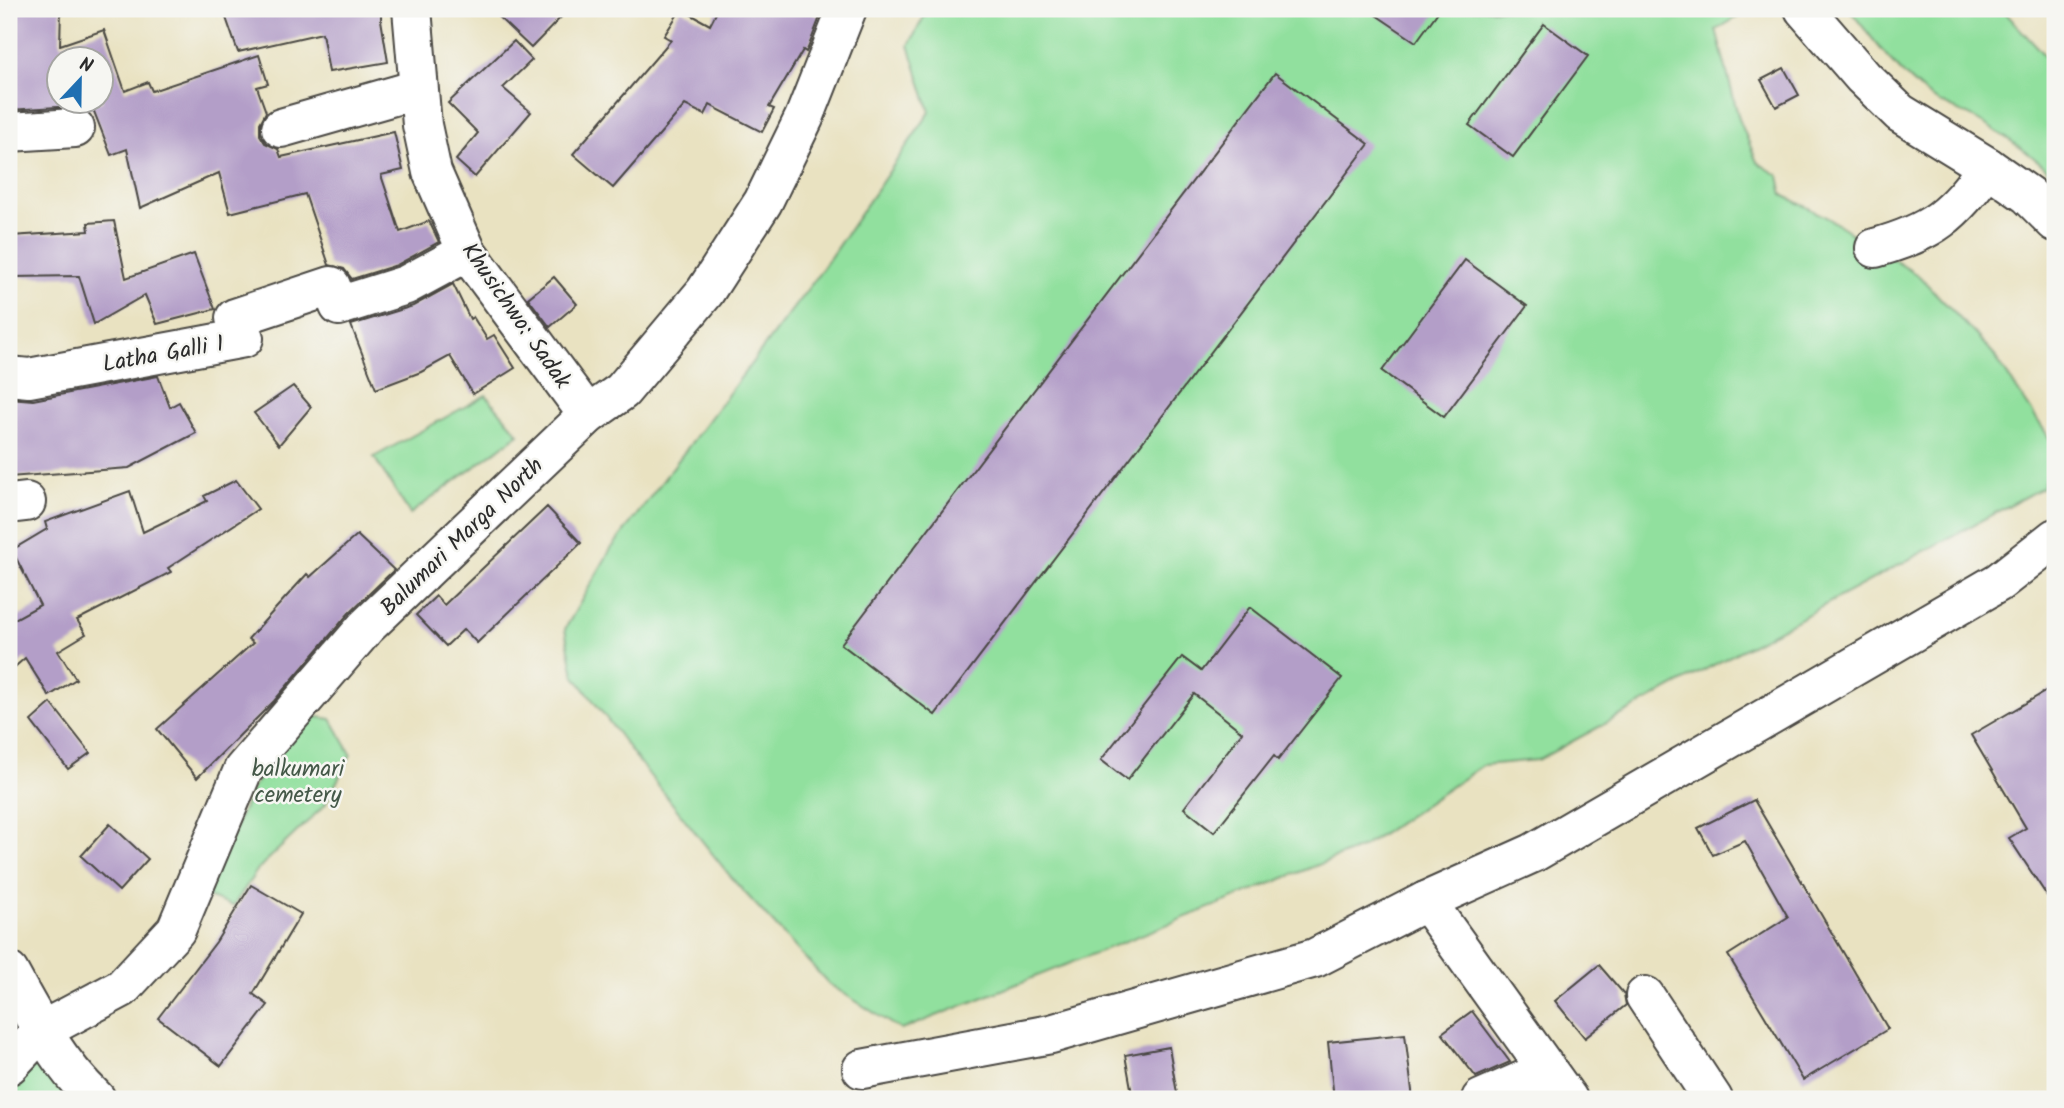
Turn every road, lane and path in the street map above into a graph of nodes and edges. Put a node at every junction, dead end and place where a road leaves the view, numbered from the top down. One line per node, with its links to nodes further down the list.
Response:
1 (412, 9): 4 (street, Khusichwo: Sadak)
2 (847, 9): 13 (street, Balumari Marga North)
3 (1804, 9): 8 (street)
4 (418, 89): 6 (street); 11 (street, Khusichwo: Sadak)
5 (75, 128): 7 (street)
6 (281, 128)
7 (9, 132)
8 (1988, 167): 9 (street); 10 (street)
9 (2055, 222)
10 (1875, 248)
11 (467, 252): 12 (street, Latha Galli 1); 13 (street, Khusichwo: Sadak)
12 (9, 376)
13 (588, 415): 18 (street, Balumari Marga North)
14 (2055, 538): 15 (street)
15 (1426, 901): 20 (street); 21 (street)
16 (9, 972): 18 (street)
17 (1645, 996): 24 (street)
18 (41, 1031): 19 (street, Balumari Marga North); 22 (street)
19 (9, 1065)
20 (862, 1069)
21 (1558, 1085): 23 (street)
22 (96, 1099)
23 (1481, 1099)
24 (1713, 1099)

